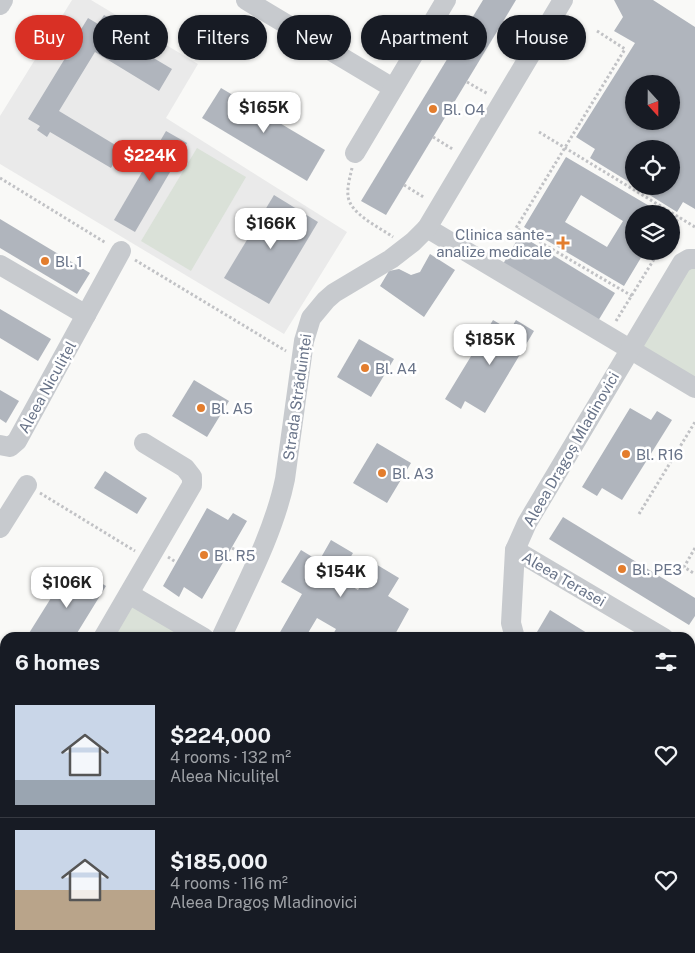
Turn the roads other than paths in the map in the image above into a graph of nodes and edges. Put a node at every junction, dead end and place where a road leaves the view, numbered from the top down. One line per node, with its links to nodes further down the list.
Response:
1 (3, 0): 5 (street)
2 (246, 0): 6 (street)
3 (446, 0): 6 (street)
4 (563, 0): 8 (street, Strada Străduinței)
5 (0, 5)
6 (393, 88): 7 (street)
7 (355, 153)
8 (427, 228): 13 (street); 23 (street, Strada Străduinței)
9 (121, 252): 12 (street, Aleea Niculițel)
10 (695, 259): 13 (street, Aleea Dragoș Mladinovici)
11 (0, 265): 12 (street)
12 (86, 316): 16 (street, Aleea Niculițel)
13 (630, 348): 14 (street); 19 (street, Aleea Dragoș Mladinovici)
14 (695, 388)
15 (144, 443): 20 (street)
16 (0, 445)
17 (27, 485): 18 (street)
18 (0, 528)
19 (515, 550): 24 (street, Aleea Terasei); 25 (street, Aleea Terasei)
20 (129, 594): 21 (street); 22 (street)
21 (107, 632)
22 (194, 632)
23 (224, 632)
24 (514, 632)
25 (654, 632)

